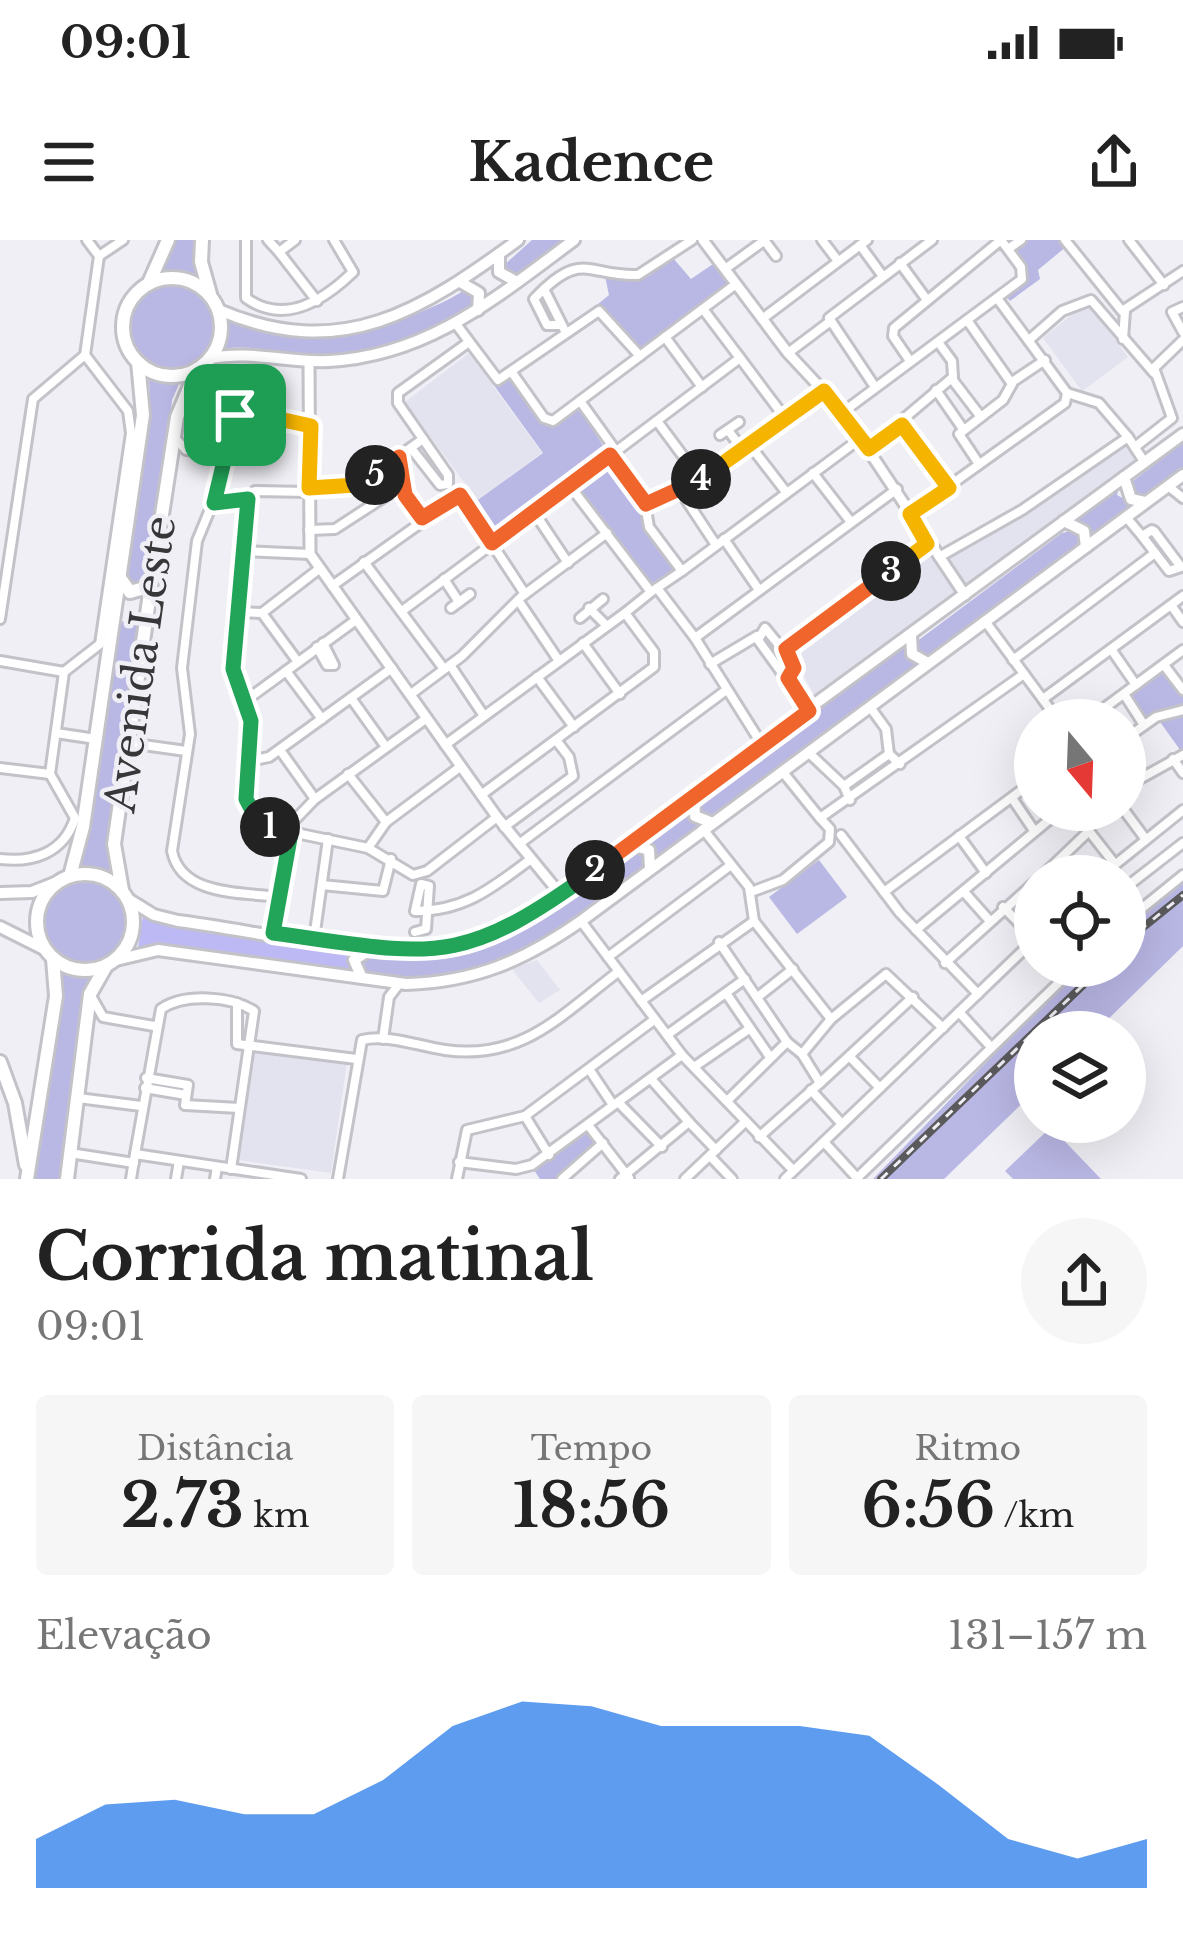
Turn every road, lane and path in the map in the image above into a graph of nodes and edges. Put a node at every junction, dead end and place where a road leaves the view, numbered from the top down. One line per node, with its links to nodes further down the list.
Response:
1 (87, 240): 23 (street)
2 (123, 240): 23 (street)
3 (168, 240): 31 (main road)
4 (202, 240): 36 (main road)
5 (245, 240): 39 (street)
6 (268, 240): 21 (street)
7 (296, 240): 21 (street)
8 (334, 240): 39 (street)
9 (518, 240): 22 (main road)
10 (574, 240): 30 (main road)
11 (692, 240): 35 (street)
12 (704, 240): 27 (street)
13 (765, 240): 24 (street); 27 (street)
14 (822, 240): 25 (street)
15 (932, 240): 26 (street)
16 (1021, 240): 20 (street)
17 (1065, 240): 44 (street)
18 (1129, 240): 34 (street)
19 (863, 243): 25 (street); 29 (street)
20 (1008, 249): 37 (street); 38 (street)
21 (279, 251): 39 (street)
22 (499, 254): 30 (main road); 32 (main road)
23 (99, 256): 57 (street)
24 (775, 257)
25 (838, 261): 45 (street)
26 (900, 263): 29 (street); 38 (street)
27 (725, 268): 33 (street)
28 (1183, 271): 34 (street)
29 (882, 275): 47 (street)
30 (517, 282): 43 (main road)
31 (149, 283): 36 (main road); 64 (main road)
32 (462, 283): 42 (main road); 43 (main road)
33 (736, 284): 41 (street); 45 (street)
34 (1164, 285): 44 (street)
35 (544, 289): 49 (street); 49 (street)
36 (210, 295): 42 (main road)
37 (998, 298): 46 (street); 53 (street)
38 (927, 300): 63 (street)
39 (317, 301)
40 (1183, 307): 50 (street)
41 (703, 308): 51 (street); 60 (street)
42 (219, 310): 59 (main road)
43 (478, 310): 48 (main road)
44 (1125, 311): 52 (street)
45 (762, 319): 56 (street)
46 (967, 320): 55 (street); 70 (street)
47 (828, 323): 56 (street); 72 (street)
48 (456, 324): 54 (street); 62 (main road)
49 (564, 329): 58 (street); 67 (street)
50 (1183, 336): 66 (street)
51 (665, 337): 58 (street); 71 (street)
52 (1124, 339): 53 (street); 66 (street)
53 (1030, 340): 61 (street)
54 (469, 342): 67 (street); 89 (street)
55 (938, 342): 63 (street); 68 (street)
56 (788, 353): 74 (street)
57 (85, 355): 156 (street); 180 (street)
58 (640, 356): 76 (street)
59 (210, 358): 62 (main road); 65 (main road)
60 (740, 358): 71 (street); 80 (street)
61 (1045, 360): 70 (street); 75 (street)
62 (315, 361): 84 (street)
63 (910, 361): 72 (street)
64 (138, 362): 65 (main road); 138 (main road, Avenida Leste)
65 (196, 369): 87 (main road, Avenida Leste)
66 (1154, 373): 90 (street)
67 (513, 374): 76 (street)
68 (952, 379): 73 (street); 79 (street)
69 (241, 380): 77 (street)
70 (1012, 382): 79 (street)
71 (702, 387): 81 (street)
72 (875, 387): 78 (street)
73 (936, 390): 83 (street); 85 (street)
74 (824, 391): 78 (street); 80 (street)
75 (1067, 393): 90 (street); 98 (street)
76 (580, 401): 94 (street)
77 (238, 410): 84 (street); 95 (street)
78 (843, 412): 88 (street)
79 (981, 417): 85 (street)
80 (785, 418): 91 (street)
81 (657, 421): 94 (street); 102 (street)
82 (739, 422): 91 (street)
83 (902, 425): 93 (street); 105 (street)
84 (311, 426): 108 (street)
85 (963, 429): 98 (street)
86 (1183, 434): 97 (main road)
87 (174, 437): 95 (street); 140 (main road, Avenida Leste)
88 (861, 438): 93 (street); 99 (street)
89 (423, 440): 92 (street); 92 (street)
90 (1131, 442): 97 (street); 132 (street)
91 (745, 446): 102 (street); 109 (street)
92 (411, 448): 96 (street)
93 (869, 449): 107 (street)
94 (613, 453): 103 (street); 115 (street)
95 (225, 454): 114 (street)
96 (399, 457): 108 (street); 110 (street)
97 (1145, 463): 101 (main road)
98 (980, 464): 105 (street)
99 (814, 472): 109 (street); 121 (street)
100 (1183, 476): 104 (main road)
101 (1124, 477): 113 (main road); 120 (main road)
102 (700, 479): 106 (street)
103 (570, 485): 116 (street); 123 (street)
104 (1168, 487): 111 (street); 113 (main road)
105 (949, 488): 117 (street)
106 (679, 489): 115 (street); 125 (street)
107 (897, 489): 117 (street); 121 (street)
108 (309, 490): 112 (street); 122 (street)
109 (785, 492): 125 (street)
110 (405, 495): 119 (street); 122 (street)
111 (1183, 498)
112 (248, 499): 114 (street); 129 (street)
113 (1145, 502): 118 (main road)
114 (214, 503): 211 (street)
115 (646, 504): 137 (street)
116 (534, 512): 126 (street); 134 (street)
117 (910, 514): 127 (street)
118 (1126, 517): 124 (street); 128 (main road)
119 (422, 518): 126 (street); 133 (street)
120 (1064, 521): 128 (main road); 145 (main road)
121 (850, 522): 143 (street)
122 (307, 530): 131 (street)
123 (607, 533): 134 (street); 142 (street)
124 (1142, 536): 130 (street); 135 (street)
125 (720, 542): 137 (street); 143 (street)
126 (492, 543): 139 (street); 147 (street)
127 (927, 544): 132 (street); 167 (street)
128 (1086, 547): 158 (main road)
129 (242, 551): 131 (street); 152 (street)
130 (1154, 553): 135 (street); 170 (street)
131 (310, 554): 136 (street)
132 (938, 558): 145 (street)
133 (364, 562): 141 (street); 151 (street)
134 (568, 563): 147 (street)
135 (1182, 568)
136 (319, 569): 141 (street); 153 (street)
137 (682, 571): 142 (street)
138 (119, 577): 140 (main road); 160 (main road, Avenida Leste)
139 (444, 579): 144 (street); 151 (street)
140 (151, 586): 162 (main road, Avenida Leste)
141 (332, 586): 157 (street)
142 (654, 590): 154 (street); 165 (street)
143 (759, 590): 165 (street)
144 (470, 594)
145 (965, 595): 163 (main road)
146 (1183, 596): 149 (street)
147 (522, 597): 172 (street); 177 (street)
148 (603, 599): 150 (street)
149 (1171, 604): 159 (street); 168 (street)
150 (590, 608): 155 (street); 161 (street)
151 (402, 611): 177 (street)
152 (240, 612): 153 (street); 194 (street)
153 (262, 613): 173 (street)
154 (625, 613): 161 (street); 188 (street)
155 (580, 618)
156 (0, 620)
157 (356, 620): 173 (street); 178 (street)
158 (985, 621): 170 (street); 174 (main road)
159 (1183, 622)
160 (114, 623): 162 (main road); 204 (main road, Avenida Leste)
161 (607, 626): 166 (street)
162 (146, 630): 206 (main road, Avenida Leste)
163 (911, 635): 174 (main road); 197 (main road)
164 (757, 636): 167 (street); 175 (street); 183 (street)
165 (695, 638): 175 (street)
166 (583, 643): 172 (street); 188 (street)
167 (786, 649): 183 (street)
168 (1111, 649): 184 (street); 191 (street)
169 (1183, 650): 176 (street)
170 (1013, 660): 181 (street)
171 (0, 661): 180 (street)
172 (559, 661): 182 (street)
173 (298, 662): 179 (street)
174 (928, 663): 195 (main road)
175 (710, 664): 186 (street)
176 (1164, 665): 184 (street); 185 (street)
177 (447, 667): 187 (street); 198 (street)
178 (392, 668): 187 (street); 190 (street)
179 (286, 671): 194 (street); 200 (street)
180 (64, 672): 203 (street)
181 (1024, 674): 191 (street); 216 (street)
182 (537, 677): 198 (street); 202 (street)
183 (788, 678): 197 (street)
184 (1136, 685): 189 (street)
185 (1183, 690)
186 (725, 691): 209 (street); 245 (street)
187 (411, 694): 199 (street)
188 (620, 694): 202 (street)
189 (1124, 694): 192 (street); 193 (street)
190 (350, 698): 200 (street); 208 (street)
191 (1043, 699)
192 (1117, 699)
193 (1127, 699)
194 (244, 701): 215 (street)
195 (869, 707): 212 (main road); 213 (street)
196 (1183, 710): 201 (street)
197 (809, 711): 209 (main road)
198 (484, 716): 207 (street)
199 (427, 718): 207 (street); 208 (street)
200 (322, 719): 210 (street)
201 (1146, 724)
202 (574, 727): 205 (street)
203 (56, 733): 204 (street); 221 (street)
204 (96, 739): 259 (main road, Avenida Leste)
205 (556, 740): 225 (street); 234 (street)
206 (129, 743): 211 (street); 265 (main road, Avenida Leste)
207 (445, 745): 217 (street)
208 (386, 746): 222 (street)
209 (762, 746): 226 (main road)
210 (280, 749): 215 (street); 228 (street)
211 (186, 751): 267 (street)
212 (808, 752): 219 (main road); 224 (street)
213 (889, 754): 216 (street); 224 (street)
214 (1178, 757): 220 (street); 223 (street)
215 (249, 761): 236 (street)
216 (900, 764): 229 (street)
217 (460, 767): 225 (street); 233 (street)
218 (0, 768): 221 (street)
219 (782, 771): 232 (street); 235 (main road)
220 (1183, 773)
221 (50, 774): 252 (street)
222 (348, 774): 228 (street); 233 (street)
223 (1146, 775)
224 (844, 786): 229 (street)
225 (481, 795): 234 (street)
226 (694, 796): 235 (main road); 246 (main road)
227 (1012, 798): 230 (street); 241 (street)
228 (315, 799): 236 (street)
229 (850, 800): 232 (street)
230 (1014, 801)
231 (1183, 810): 242 (street)
232 (820, 818): 262 (street)
233 (386, 822): 247 (street)
234 (501, 822): 245 (street); 251 (street)
235 (708, 825): 254 (street); 255 (main road)
236 (288, 831): 243 (street); 267 (street)
237 (1031, 831): 257 (street)
238 (1089, 831): 248 (street); 249 (street)
239 (1140, 831): 242 (street)
240 (841, 835): 263 (street)
241 (959, 836): 257 (street); 263 (street)
242 (1144, 837): 250 (street)
243 (328, 839): 247 (street); 260 (street)
244 (1183, 843): 256 (street)
245 (519, 844): 253 (street)
246 (629, 844): 255 (main road); 266 (main road)
247 (368, 848): 251 (street)
248 (1064, 855)
249 (1107, 855)
250 (1124, 855)
251 (391, 858): 260 (street)
252 (0, 859)
253 (531, 860): 266 (street); 272 (street)
254 (731, 866): 262 (street); 283 (street)
255 (650, 868): 274 (main road)
256 (1146, 872)
257 (986, 873): 264 (street)
258 (1183, 875): 269 (street)
259 (65, 879): 261 (main road); 265 (main road); 282 (main road)
260 (322, 885): 279 (street)
261 (0, 892)
262 (751, 892): 275 (street)
263 (884, 892): 277 (street)
264 (965, 893): 273 (street); 277 (street)
265 (125, 895): 278 (main road); 285 (main road)
266 (561, 895): 281 (main road)
267 (278, 897): 278 (street)
268 (1014, 900): 270 (street)
269 (1146, 905)
270 (1004, 908): 273 (street); 295 (street)
271 (415, 911): 272 (street); 272 (street); 272 (street)
272 (429, 911)
273 (989, 920): 284 (street)
274 (581, 921): 283 (street); 291 (main road)
275 (754, 921): 280 (street); 286 (street)
276 (0, 928): 282 (main road)
277 (916, 929): 284 (street)
278 (273, 933): 279 (main road)
279 (314, 939): 281 (main road)
280 (718, 942): 288 (street); 299 (street)
281 (374, 948): 289 (main road)
282 (49, 954): 285 (main road); 349 (main road)
283 (608, 957): 287 (street)
284 (945, 962): 295 (street)
285 (111, 963): 289 (main road); 294 (main road)
286 (793, 970): 296 (street); 302 (street)
287 (618, 972): 299 (street); 308 (street)
288 (745, 979): 293 (street); 296 (street)
289 (363, 980): 290 (main road)
290 (381, 981): 291 (main road); 297 (street)
291 (400, 983): 297 (street)
292 (1054, 987): 311 (street)
293 (726, 993): 305 (street); 307 (street)
294 (90, 994): 304 (street); 325 (main road)
295 (978, 994): 301 (street)
296 (759, 996): 309 (street)
297 (389, 997): 308 (street)
298 (913, 997): 302 (street); 306 (street); 315 (street)
299 (640, 1001): 303 (street)
300 (237, 1003): 304 (street); 310 (street); 310 (street)
301 (959, 1012): 306 (street); 311 (street)
302 (831, 1019): 312 (street)
303 (654, 1020): 307 (street); 319 (street)
304 (154, 1026): 321 (street)
305 (748, 1028): 314 (street); 318 (street)
306 (943, 1028): 323 (street)
307 (667, 1035): 313 (street)
308 (383, 1039): 316 (street)
309 (787, 1042): 312 (street); 314 (street)
310 (248, 1046): 316 (street); 329 (street)
311 (991, 1047): 352 (street)
312 (802, 1054): 322 (street)
313 (682, 1055): 318 (street); 320 (street)
314 (770, 1057): 326 (street)
315 (850, 1057): 322 (street); 323 (street)
316 (356, 1059): 357 (street)
317 (0, 1062): 349 (main road)
318 (694, 1067): 326 (street)
319 (589, 1069): 327 (street); 330 (street)
320 (651, 1078): 327 (street); 331 (street)
321 (145, 1083): 328 (street); 329 (street)
322 (820, 1083): 324 (street)
323 (880, 1088): 333 (street)
324 (811, 1090): 333 (street); 335 (street)
325 (78, 1098): 328 (street); 339 (main road)
326 (727, 1101): 332 (street)
327 (615, 1103): 334 (street); 338 (street)
328 (141, 1106): 342 (street)
329 (239, 1108): 346 (street)
330 (525, 1116): 341 (street); 344 (street)
331 (689, 1122): 338 (street); 340 (street)
332 (745, 1122): 335 (street); 340 (street)
333 (842, 1124): 336 (street)
334 (588, 1125): 337 (street); 341 (street)
335 (759, 1136): 347 (street)
336 (824, 1142): 347 (street); 352 (street)
337 (603, 1143): 351 (street); 359 (street)
338 (662, 1147): 351 (street)
339 (70, 1153): 342 (street); 353 (main road)
340 (713, 1153): 360 (street); 361 (street)
341 (549, 1155): 344 (street)
342 (135, 1158): 343 (street); 354 (street)
343 (179, 1161): 345 (street); 355 (street)
344 (459, 1162): 358 (street)
345 (217, 1166): 346 (street); 356 (street)
346 (230, 1168): 348 (street)
347 (794, 1170): 362 (street)
348 (255, 1175): 350 (street)
349 (28, 1177)
350 (295, 1178)
351 (626, 1178)
352 (856, 1178)
353 (67, 1179)
354 (131, 1179)
355 (176, 1179)
356 (215, 1179)
357 (338, 1179)
358 (457, 1179)
359 (562, 1179)
360 (685, 1179)
361 (732, 1179)
362 (785, 1179)

